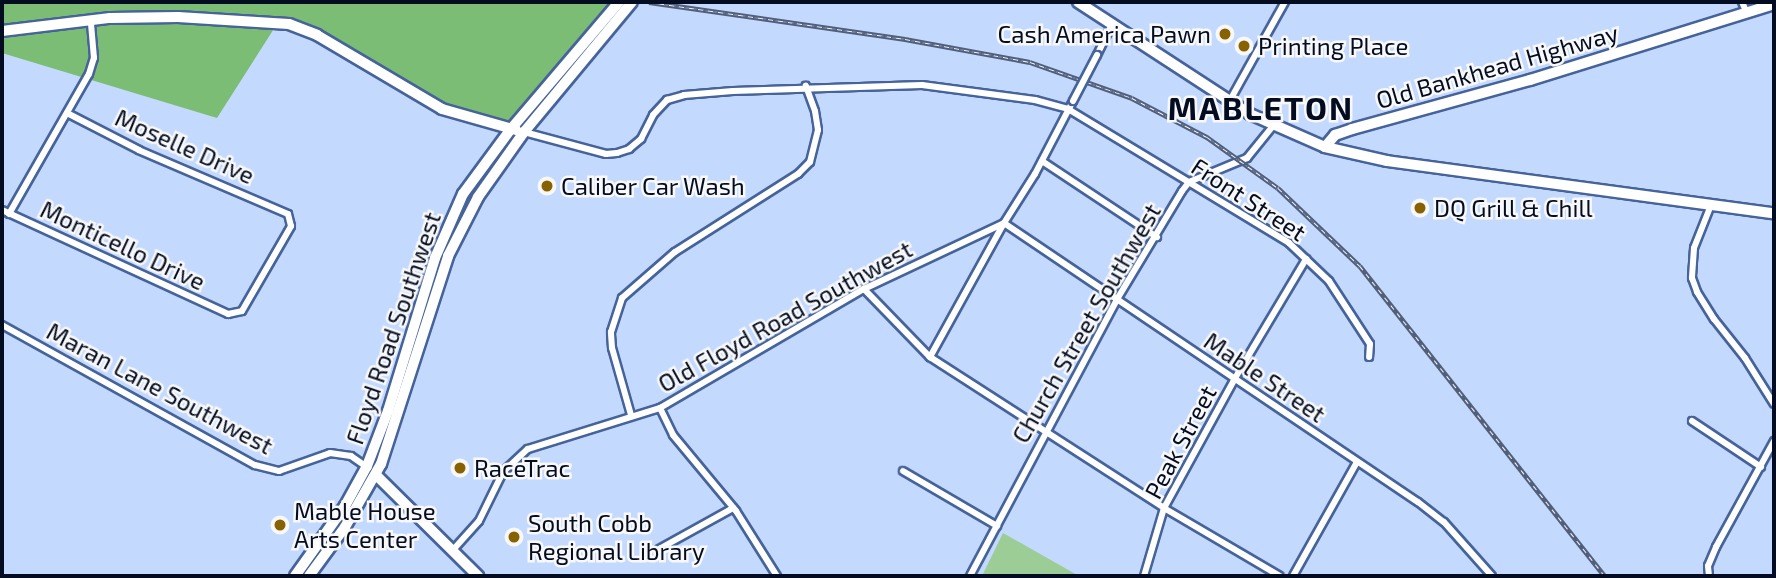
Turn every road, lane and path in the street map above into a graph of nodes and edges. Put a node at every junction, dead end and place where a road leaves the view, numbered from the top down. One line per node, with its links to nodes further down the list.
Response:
1 (619, 2): 7 (main road, Floyd Road Southwest)
2 (632, 2): 7 (main road, Floyd Road Southwest)
3 (1078, 2): 9 (main road)
4 (1285, 2): 12 (street)
5 (1774, 4): 6 (main road, Old Bankhead Highway)
6 (1744, 6): 18 (main road, Old Bankhead Highway)
7 (611, 19): 16 (main road, Floyd Road Southwest); 17 (main road, Floyd Road Southwest)
8 (92, 21): 10 (main road); 14 (street); 16 (main road)
9 (1112, 24): 12 (main road); 13 (street, bridge)
10 (2, 31)
11 (806, 86): 13 (street, Front Street); 17 (street, Front Street); 37 (street)
12 (1229, 102): 15 (main road)
13 (1068, 110): 19 (street); 20 (street, Front Street)
14 (67, 113): 24 (street); 30 (street, Moselle Drive)
15 (1273, 126): 18 (main road); 20 (street)
16 (511, 129): 17 (main road); 42 (main road, Floyd Road Southwest)
17 (524, 132): 45 (main road, Floyd Road Southwest)
18 (1325, 147): 21 (main road)
19 (1042, 161): 25 (street); 26 (street)
20 (1189, 182): 26 (street, Church Street Southwest); 27 (street, Front Street)
21 (1711, 205): 23 (main road); 35 (street)
22 (2, 210): 24 (street, Monticello Drive)
23 (1774, 213)
24 (9, 214): 30 (street, Monticello Drive)
25 (1004, 223): 28 (street, Old Floyd Road Southwest); 29 (street, Mable Street); 32 (street)
26 (1157, 237): 29 (street, Church Street Southwest)
27 (1306, 260): 33 (street, Front Street); 34 (street, Peak Street)
28 (864, 289): 32 (street); 36 (street, Old Floyd Road Southwest)
29 (1116, 301): 34 (street, Mable Street); 39 (street, Church Street Southwest)
30 (228, 314)
31 (2, 325): 42 (street, Maran Lane Southwest)
32 (930, 357): 39 (street)
33 (1369, 357)
34 (1234, 380): 41 (street, Mable Street); 47 (street, Peak Street)
35 (1774, 404)
36 (660, 408): 37 (street, Old Floyd Road Southwest); 46 (street)
37 (632, 415): 50 (street, Old Floyd Road Southwest)
38 (1692, 421): 43 (street)
39 (1046, 432): 47 (street); 48 (street, Church Street Southwest)
40 (1774, 440): 43 (street)
41 (1357, 462): 58 (street); 59 (street, Mable Street)
42 (367, 467): 45 (street, Maran Lane Southwest); 51 (main road, Floyd Road Southwest)
43 (1761, 467): 60 (street)
44 (903, 471): 48 (street)
45 (376, 475): 50 (main road); 52 (main road, Floyd Road Southwest)
46 (733, 508): 49 (street); 54 (street)
47 (1164, 508): 56 (street, Peak Street); 57 (street)
48 (997, 526): 55 (street, Church Street Southwest)
49 (659, 549)
50 (452, 551): 53 (main road)
51 (295, 576)
52 (309, 576)
53 (478, 576)
54 (777, 576)
55 (970, 576)
56 (1144, 576)
57 (1280, 576)
58 (1293, 576)
59 (1492, 576)
60 (1709, 576)

